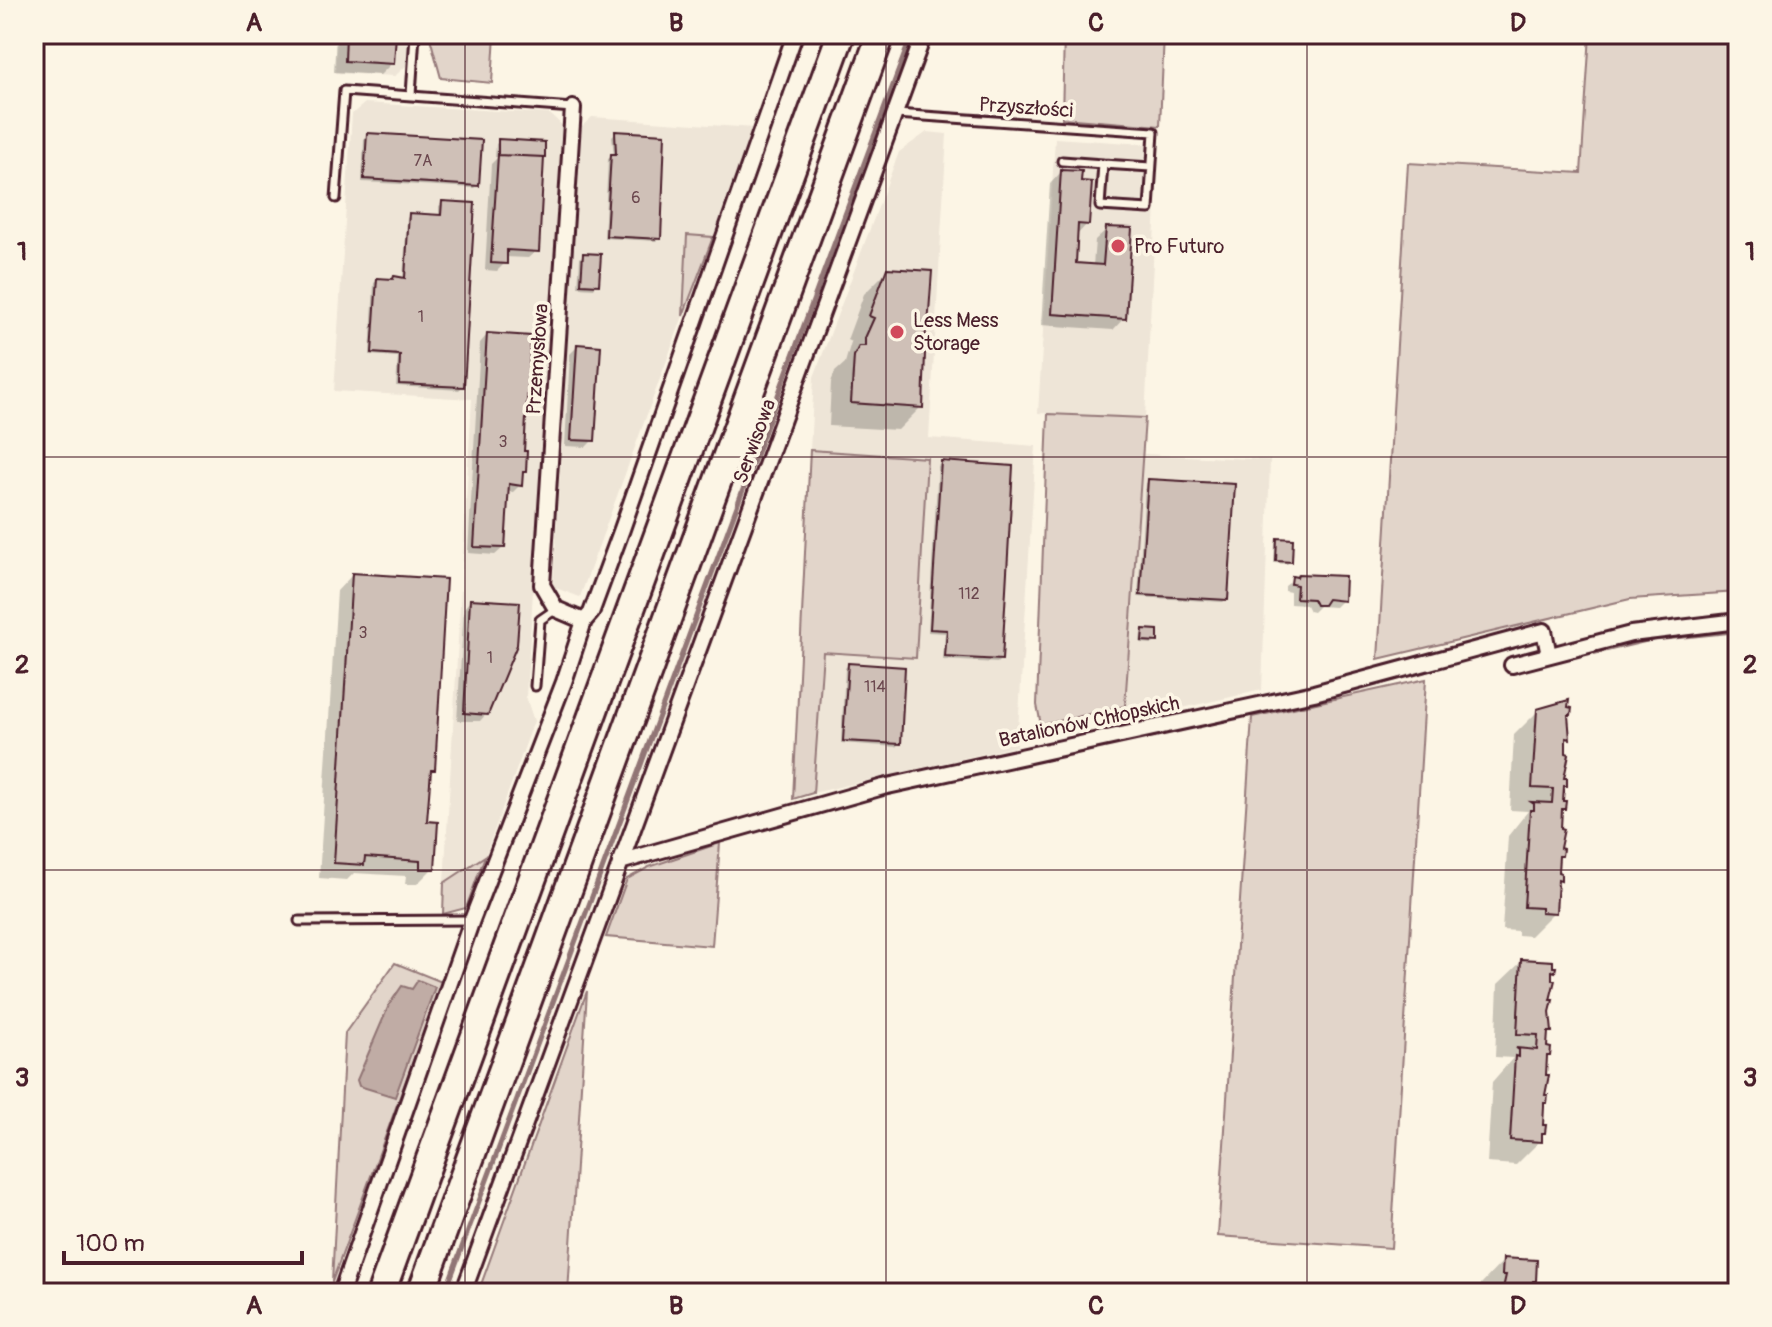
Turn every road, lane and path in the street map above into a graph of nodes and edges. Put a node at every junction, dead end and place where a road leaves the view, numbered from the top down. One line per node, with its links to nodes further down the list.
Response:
1 (415, 34): 6 (lane)
2 (795, 34): 14 (street)
3 (841, 34): 23 (highway)
4 (881, 34): 24 (highway)
5 (924, 34): 8 (street, Serwisowa)
6 (411, 95): 7 (lane); 12 (lane)
7 (573, 108): 13 (street, Przemysłowa)
8 (896, 114): 11 (lane, Przyszłości); 19 (street, Serwisowa)
9 (1062, 161): 10 (lane)
10 (1103, 164): 11 (lane); 11 (lane)
11 (1151, 167)
12 (336, 198)
13 (556, 609): 14 (street); 18 (lane)
14 (584, 621): 20 (street)
15 (1738, 621): 16 (street)
16 (1549, 655): 17 (street); 19 (street, Batalionów Chłopskich)
17 (1512, 665)
18 (535, 686)
19 (620, 862): 25 (street, Serwisowa)
20 (472, 920): 21 (lane); 22 (street)
21 (299, 921)
22 (341, 1293)
23 (381, 1293)
24 (421, 1293)
25 (463, 1293)

